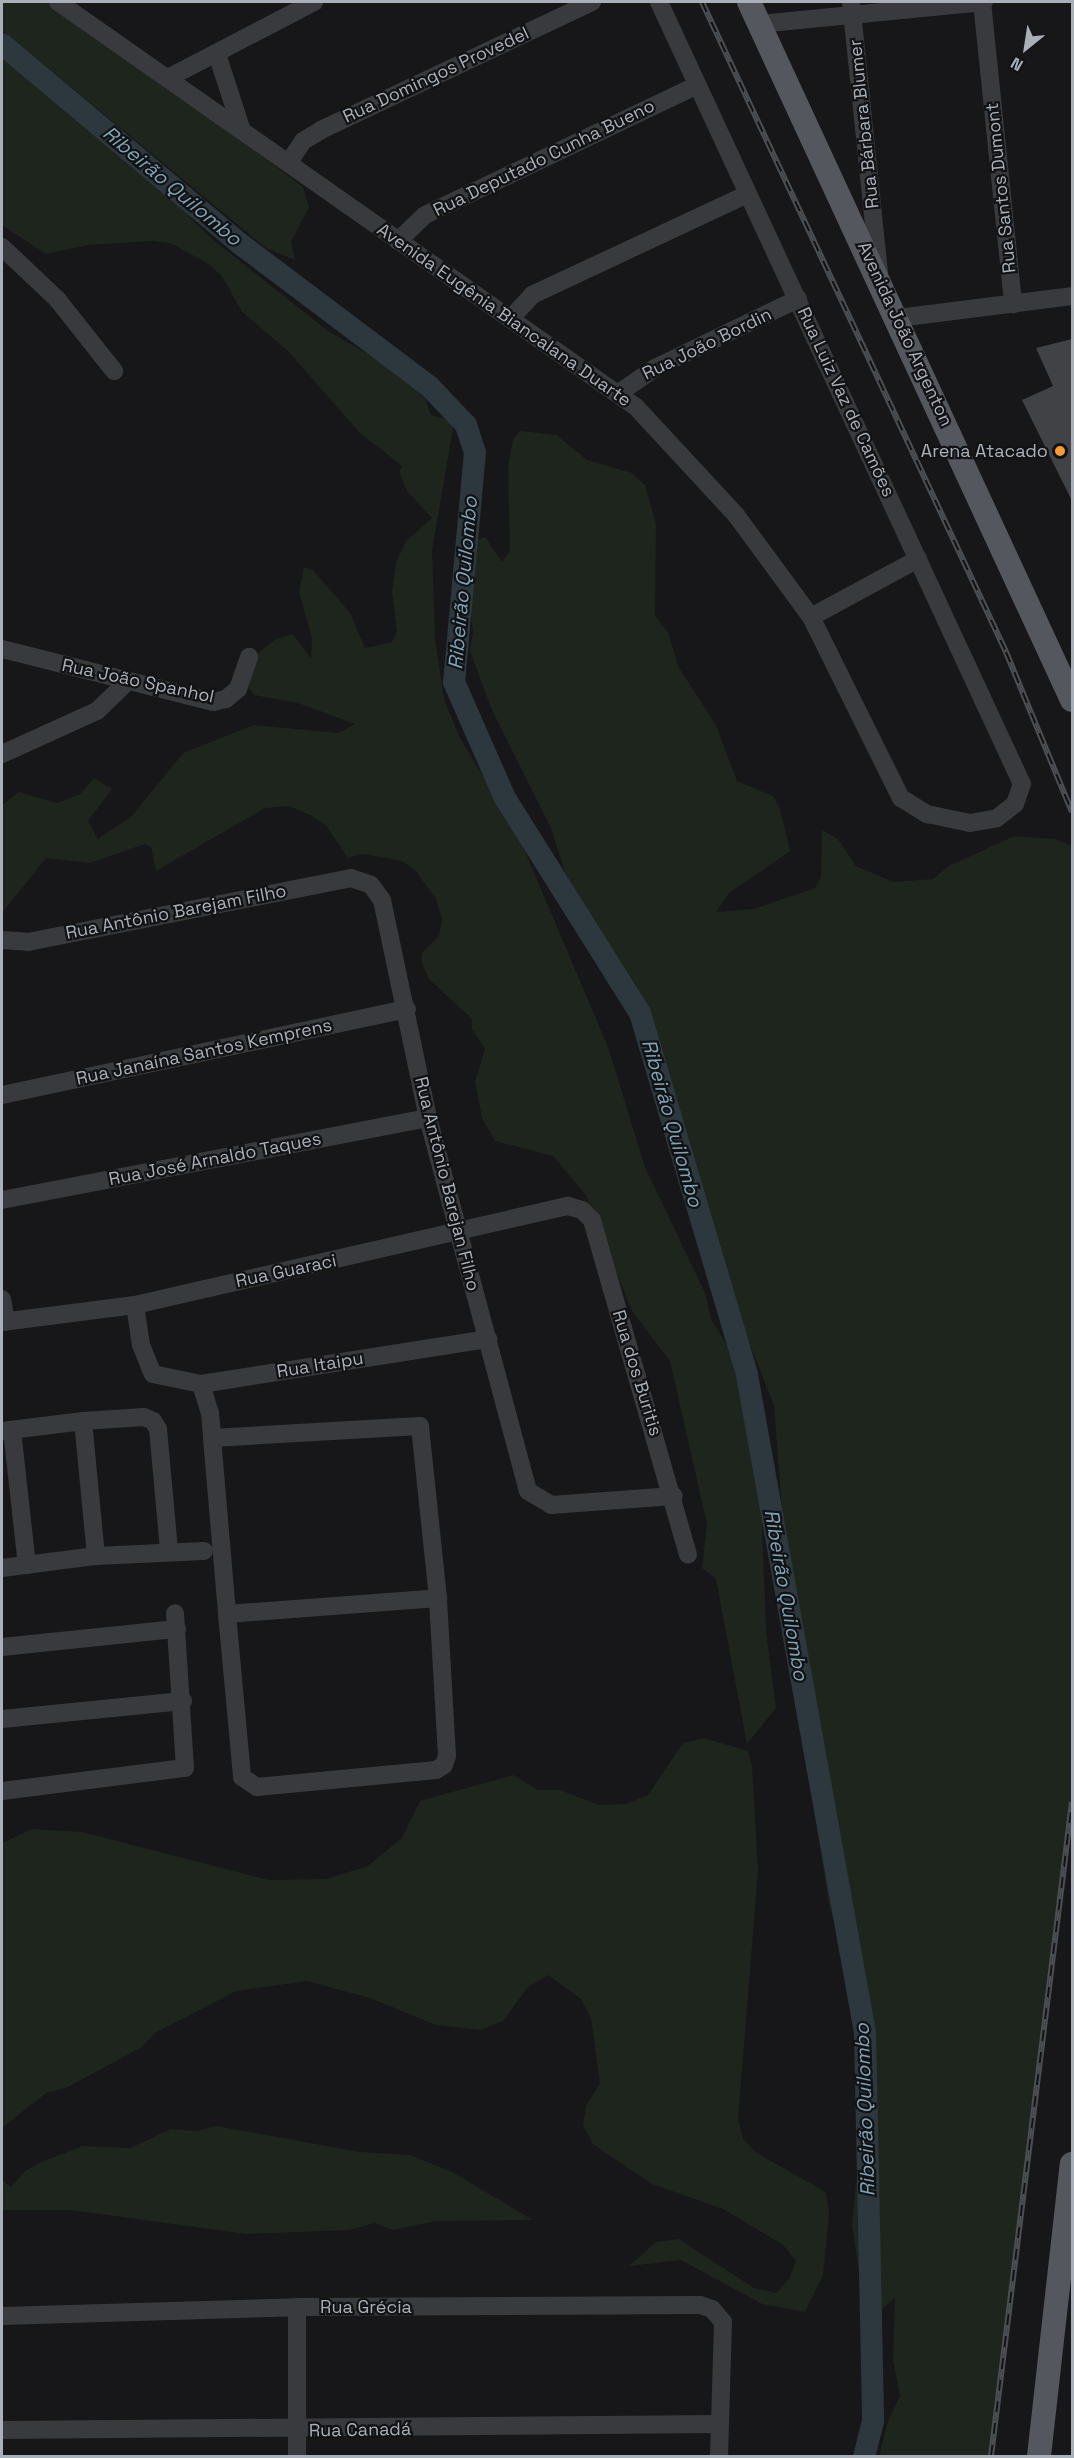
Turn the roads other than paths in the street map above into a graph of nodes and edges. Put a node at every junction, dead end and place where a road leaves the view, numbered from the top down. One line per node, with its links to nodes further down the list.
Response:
1 (58, 2): 10 (street, Avenida Eugênia Biancalana Duarte)
2 (314, 2): 9 (street)
3 (592, 2): 13 (street, Rua Domingos Provedel)
4 (659, 2): 11 (street, Rua Luiz Vaz de Camões)
5 (749, 2): 8 (main road, Avenida João Argenton)
6 (983, 2): 7 (street); 20 (street, Rua Santos Dumont)
7 (852, 8): 8 (street); 17 (street, Rua Bárbara Blumer)
8 (759, 24): 17 (main road, Avenida João Argenton)
9 (217, 54): 10 (street); 12 (street)
10 (168, 78): 12 (street, Avenida Eugênia Biancalana Duarte)
11 (697, 85): 14 (street, Rua Luiz Vaz de Camões); 15 (street, Rua Deputado Cunha Bueno)
12 (241, 128): 13 (street, Avenida Eugênia Biancalana Duarte)
13 (289, 162): 15 (street, Avenida Eugênia Biancalana Duarte)
14 (748, 194): 19 (street, Rua Luiz Vaz de Camões); 22 (street)
15 (398, 241): 22 (street, Avenida Eugênia Biancalana Duarte)
16 (2, 247): 23 (street)
17 (880, 282): 21 (main road, Avenida João Argenton)
18 (1072, 296): 20 (street)
19 (798, 299): 24 (street, Rua João Bordin); 25 (street, Rua Luiz Vaz de Camões)
20 (1013, 304): 21 (street)
21 (898, 318): 30 (main road, Avenida João Argenton)
22 (510, 319): 24 (street, Avenida Eugênia Biancalana Duarte)
23 (114, 372)
24 (619, 393): 26 (street, Avenida Eugênia Biancalana Duarte)
25 (918, 559): 26 (street); 32 (street, Rua Luiz Vaz de Camões)
26 (812, 617): 32 (street, Avenida Eugênia Biancalana Duarte)
27 (2, 649): 29 (street, Rua João Spanhol)
28 (249, 657): 29 (street, Rua João Spanhol)
29 (127, 682): 31 (street)
30 (1072, 700)
31 (2, 754)
32 (1015, 804)
33 (351, 878): 34 (street, Rua Antônio Barejam Filho); 35 (street, Rua Antônio Barejan Filho)
34 (2, 940)
35 (407, 1009): 36 (street, Rua Janaína Santos Kemprens); 37 (street, Rua Antônio Barejan Filho)
36 (2, 1095)
37 (428, 1118): 38 (street, Rua José Arnaldo Taques); 40 (street, Rua Antônio Barejan Filho)
38 (2, 1200)
39 (568, 1206): 40 (street, Rua Guaraci); 49 (street, Rua dos Buritis)
40 (457, 1234): 42 (street, Rua Guaraci); 44 (street, Rua Antônio Barejan Filho)
41 (2, 1299): 43 (street)
42 (135, 1305): 43 (street, Rua Guaraci); 45 (street, Rua Itaipu)
43 (4, 1322)
44 (488, 1339): 45 (street, Rua Itaipu); 49 (street, Rua Antônio Barejan Filho)
45 (201, 1384): 48 (street)
46 (83, 1421): 47 (street); 50 (street); 53 (street)
47 (7, 1431): 54 (street)
48 (212, 1438): 56 (street); 57 (street)
49 (674, 1496): 52 (street, Rua dos Buritis)
50 (169, 1551): 51 (street); 53 (street)
51 (204, 1551)
52 (688, 1555)
53 (96, 1556): 54 (street)
54 (27, 1565): 55 (street)
55 (2, 1568)
56 (438, 1598): 57 (street); 57 (street)
57 (227, 1614)
58 (2, 1647): 59 (street)
59 (183, 1701): 60 (street); 61 (street)
60 (2, 1719)
61 (2, 1791)
62 (1072, 2164): 70 (main road)
63 (297, 2307): 64 (street, Rua Grécia); 65 (street, Rua Grécia); 67 (street)
64 (2, 2316)
65 (718, 2424): 67 (street, Rua Canadá); 69 (street)
66 (2, 2430): 67 (street, Rua Canadá)
67 (297, 2430): 68 (street)
68 (297, 2457)
69 (719, 2457)
70 (1039, 2457)

